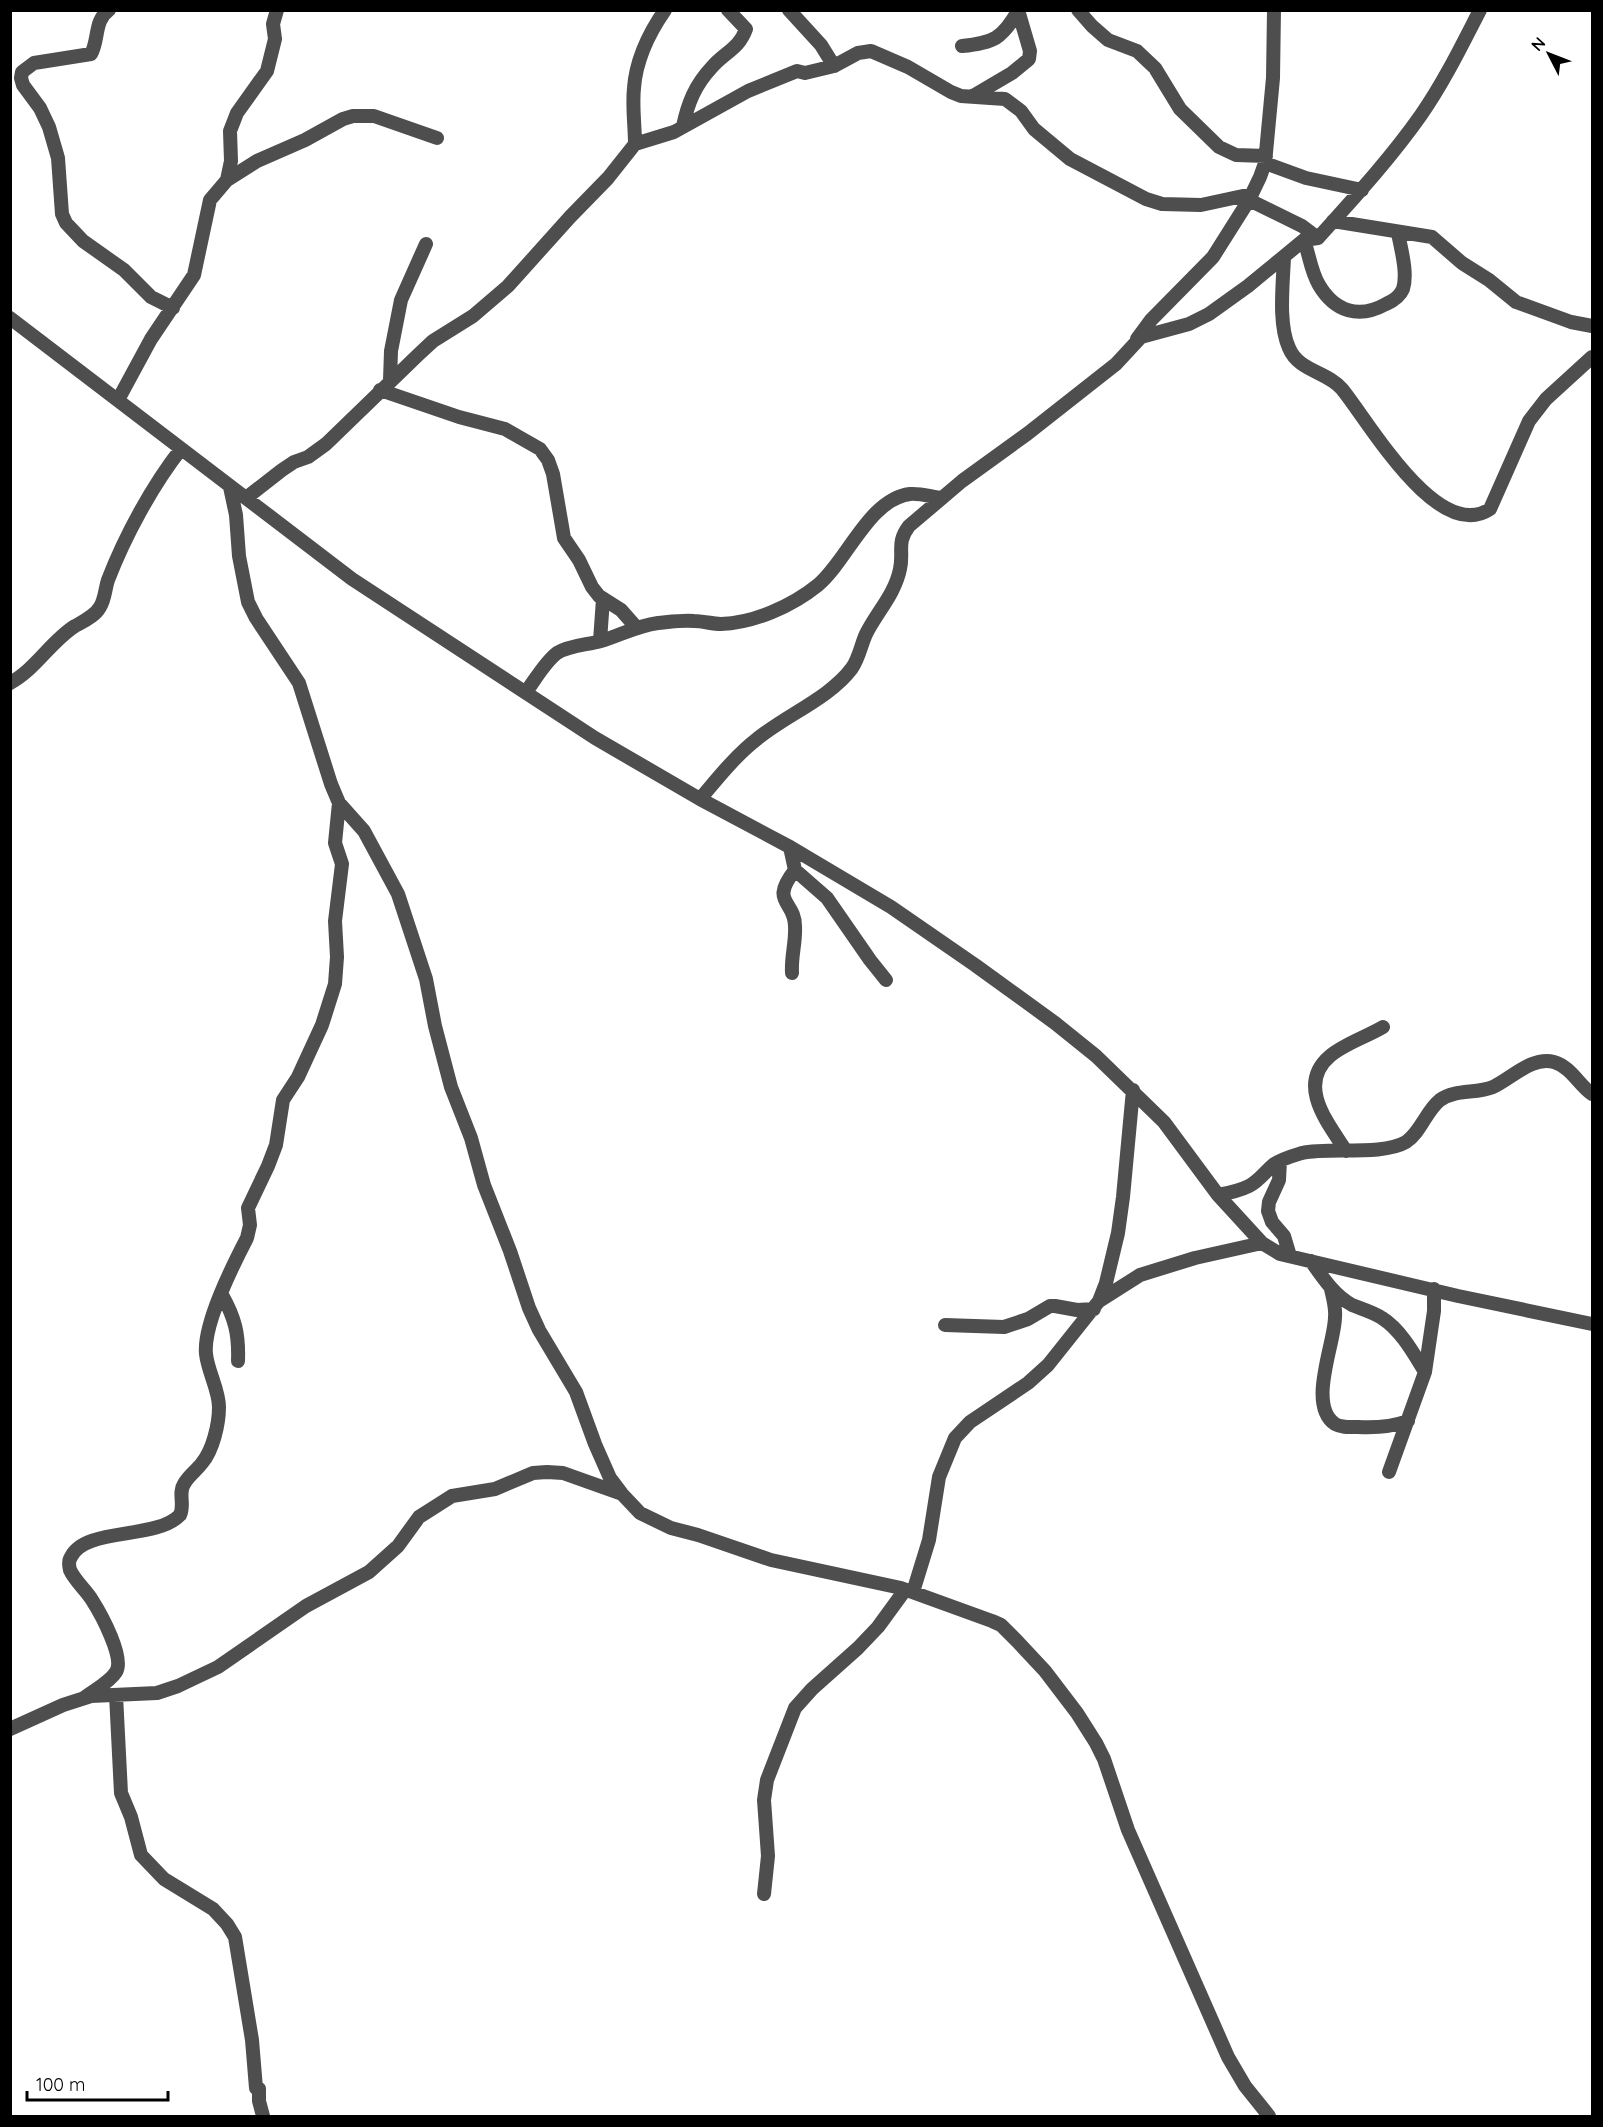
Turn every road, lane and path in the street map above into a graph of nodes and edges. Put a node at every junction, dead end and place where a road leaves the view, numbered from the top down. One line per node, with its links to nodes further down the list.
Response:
1 (109, 10): 25 (street)
2 (277, 10): 17 (street)
3 (665, 10): 15 (street)
4 (728, 10): 13 (street)
5 (789, 10): 11 (street)
6 (1078, 10): 16 (street)
7 (1274, 10): 16 (street)
8 (1480, 10): 18 (street)
9 (1018, 11): 10 (street); 12 (street)
10 (962, 46)
11 (834, 66): 12 (street); 13 (street)
12 (972, 97): 19 (street)
13 (683, 126): 15 (street)
14 (437, 138): 17 (street)
15 (635, 144): 30 (street)
16 (1265, 160): 18 (street); 19 (street)
17 (227, 180): 25 (street)
18 (1362, 190): 20 (street)
19 (1250, 197): 22 (street); 28 (street)
20 (1333, 221): 21 (street); 22 (street)
21 (1398, 233): 22 (street); 27 (street)
22 (1311, 239): 24 (street)
23 (426, 244): 30 (street)
24 (1284, 257): 28 (street); 29 (street)
25 (173, 308): 31 (street)
26 (10, 318): 31 (street)
27 (1593, 326)
28 (1134, 344): 35 (street)
29 (1593, 357)
30 (385, 385): 34 (street); 36 (street)
31 (118, 400): 32 (street)
32 (181, 449): 33 (street); 39 (street)
33 (230, 487): 34 (street); 42 (street)
34 (246, 498): 40 (street)
35 (942, 498): 37 (street); 41 (street)
36 (603, 599): 37 (street); 38 (street)
37 (636, 627): 38 (street)
38 (600, 641): 40 (street)
39 (10, 683)
40 (526, 692): 41 (street)
41 (700, 799): 43 (street)
42 (339, 802): 58 (street); 66 (street)
43 (790, 848): 44 (street); 48 (street)
44 (795, 870): 45 (street); 46 (street)
45 (792, 973)
46 (886, 980)
47 (1383, 1027): 50 (street)
48 (1133, 1090): 52 (street); 59 (street)
49 (1593, 1094): 50 (street)
50 (1346, 1151): 51 (street)
51 (1280, 1161): 52 (street); 54 (street)
52 (1218, 1195): 53 (street)
53 (1262, 1243): 54 (street); 59 (street)
54 (1290, 1256): 55 (street)
55 (1311, 1261): 56 (street); 57 (street)
56 (1331, 1289): 63 (street); 64 (street)
57 (1434, 1289): 60 (street); 63 (street)
58 (222, 1295): 62 (street); 69 (street)
59 (1096, 1305): 61 (street); 67 (street)
60 (1593, 1324)
61 (945, 1325)
62 (238, 1361)
63 (1425, 1372): 64 (street)
64 (1408, 1421): 65 (street)
65 (1389, 1472)
66 (622, 1494): 67 (street); 68 (street)
67 (909, 1591): 71 (street); 75 (street)
68 (116, 1695): 69 (street); 72 (street)
69 (84, 1698): 70 (street)
70 (10, 1729)
71 (764, 1894)
72 (259, 2089): 73 (street); 74 (street)
73 (253, 2116)
74 (263, 2116)
75 (1269, 2116)

